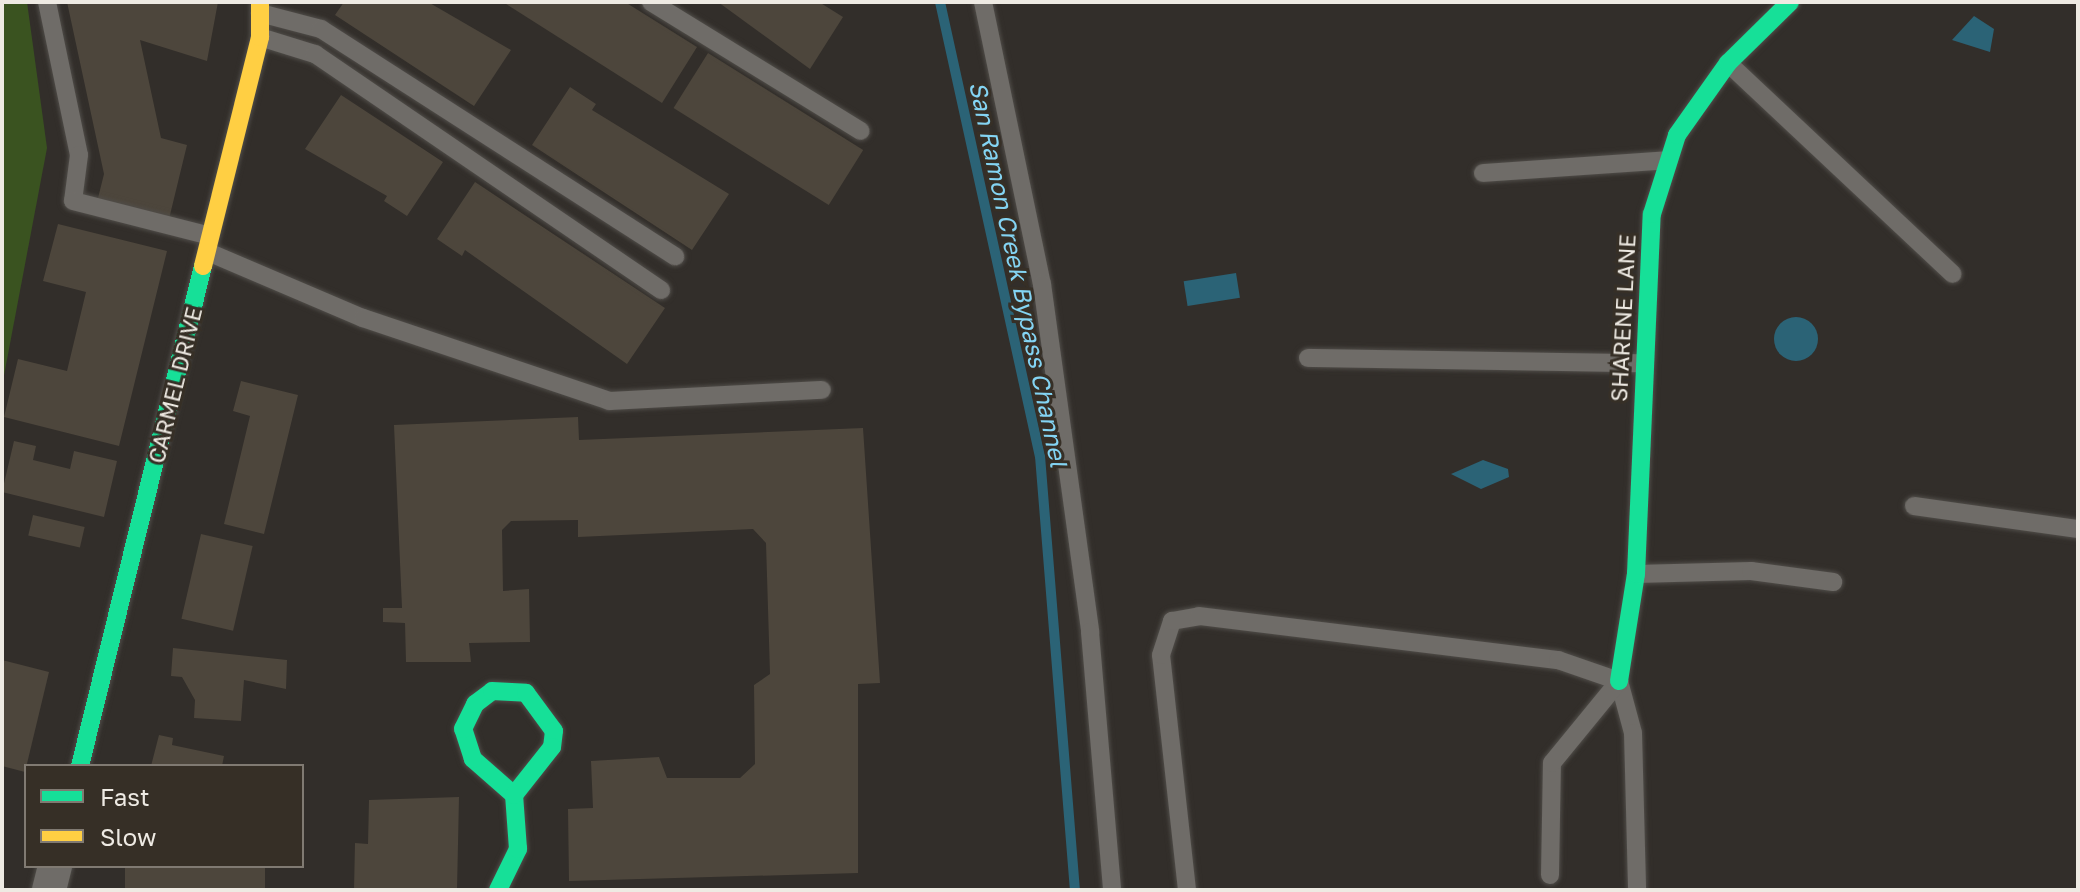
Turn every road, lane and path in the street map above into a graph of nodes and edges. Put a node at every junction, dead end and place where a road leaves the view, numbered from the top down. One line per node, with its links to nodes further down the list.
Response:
1 (47, 2): 11 (lane)
2 (651, 2): 8 (lane)
3 (983, 2): 30 (lane)
4 (1790, 2): 7 (street, SHARENE LANE)
5 (260, 8): 6 (street, CARMEL DRIVE); 12 (lane)
6 (260, 37): 11 (street, CARMEL DRIVE); 14 (lane)
7 (1728, 63): 9 (street, SHARENE LANE); 13 (lane)
8 (861, 131)
9 (1669, 160): 10 (lane); 16 (street, SHARENE LANE)
10 (1483, 173)
11 (210, 244): 17 (lane); 23 (street, CARMEL DRIVE)
12 (675, 256)
13 (1953, 274)
14 (661, 290)
15 (1308, 358): 16 (lane)
16 (1645, 363): 20 (street, SHARENE LANE)
17 (822, 390)
18 (1914, 506): 19 (lane)
19 (2078, 529)
20 (1636, 574): 21 (lane); 22 (street, SHARENE LANE)
21 (1833, 582)
22 (1619, 681): 26 (lane); 27 (lane); 31 (lane)
23 (80, 764)
24 (514, 795): 24 (street); 29 (street)
25 (54, 868): 28 (street)
26 (1550, 875)
27 (1637, 888)
28 (49, 890)
29 (498, 890)
30 (1112, 890)
31 (1187, 890)

